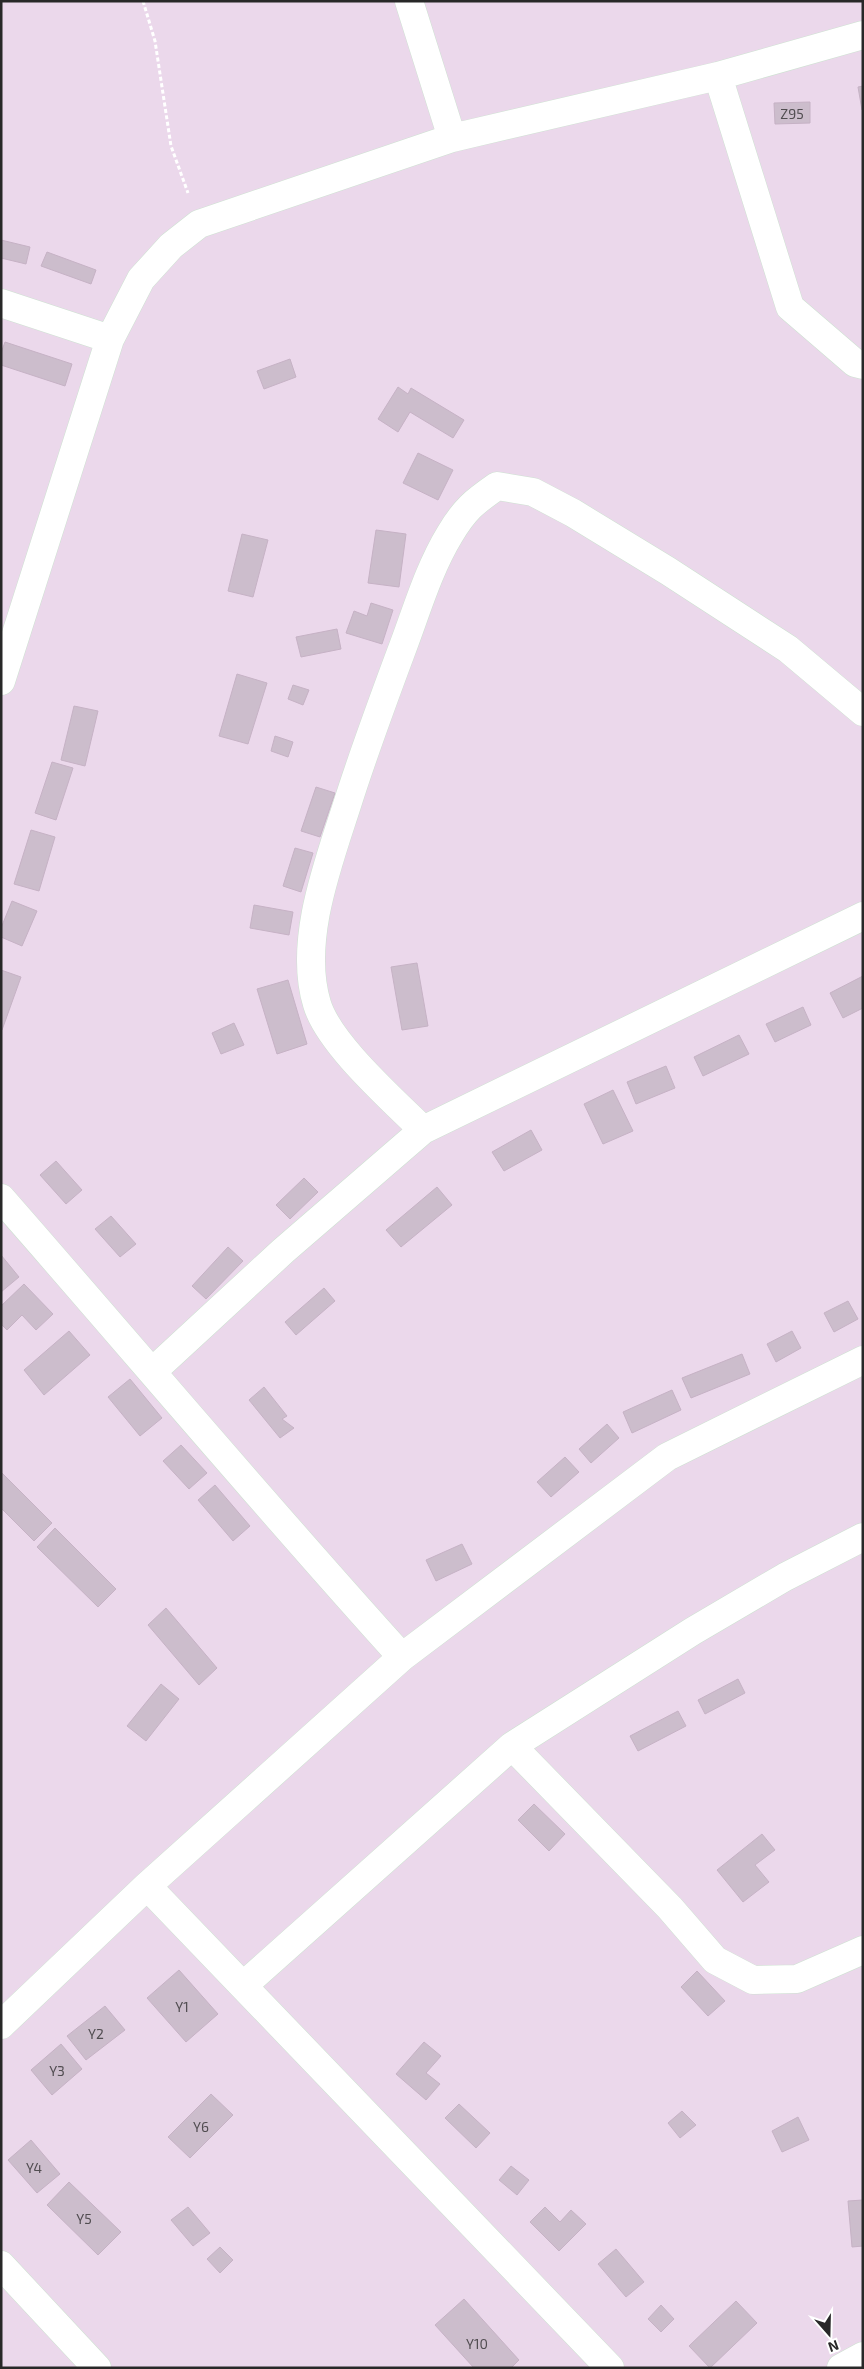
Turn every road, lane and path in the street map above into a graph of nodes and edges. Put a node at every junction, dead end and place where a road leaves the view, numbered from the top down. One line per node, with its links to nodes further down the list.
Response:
1 (143, 1): 6 (path)
2 (409, 1): 5 (street)
3 (863, 35): 4 (street)
4 (718, 76): 5 (street); 9 (street)
5 (452, 138): 6 (street)
6 (199, 224): 8 (street)
7 (1, 303): 8 (street)
8 (110, 339): 10 (street)
9 (863, 366)
10 (1, 681)
11 (863, 712): 13 (street)
12 (863, 916): 13 (street)
13 (423, 1130): 16 (street)
14 (1, 1198): 16 (street)
15 (863, 1360): 18 (street)
16 (153, 1371): 18 (street)
17 (863, 1536): 19 (street)
18 (402, 1657): 20 (street)
19 (512, 1746): 21 (street); 22 (street)
20 (148, 1886): 22 (street); 23 (street)
21 (863, 1950)
22 (244, 1985): 27 (street)
23 (1, 2025)
24 (1, 2265): 26 (street)
25 (863, 2356): 28 (street)
26 (97, 2368)
27 (610, 2368)
28 (841, 2368)

